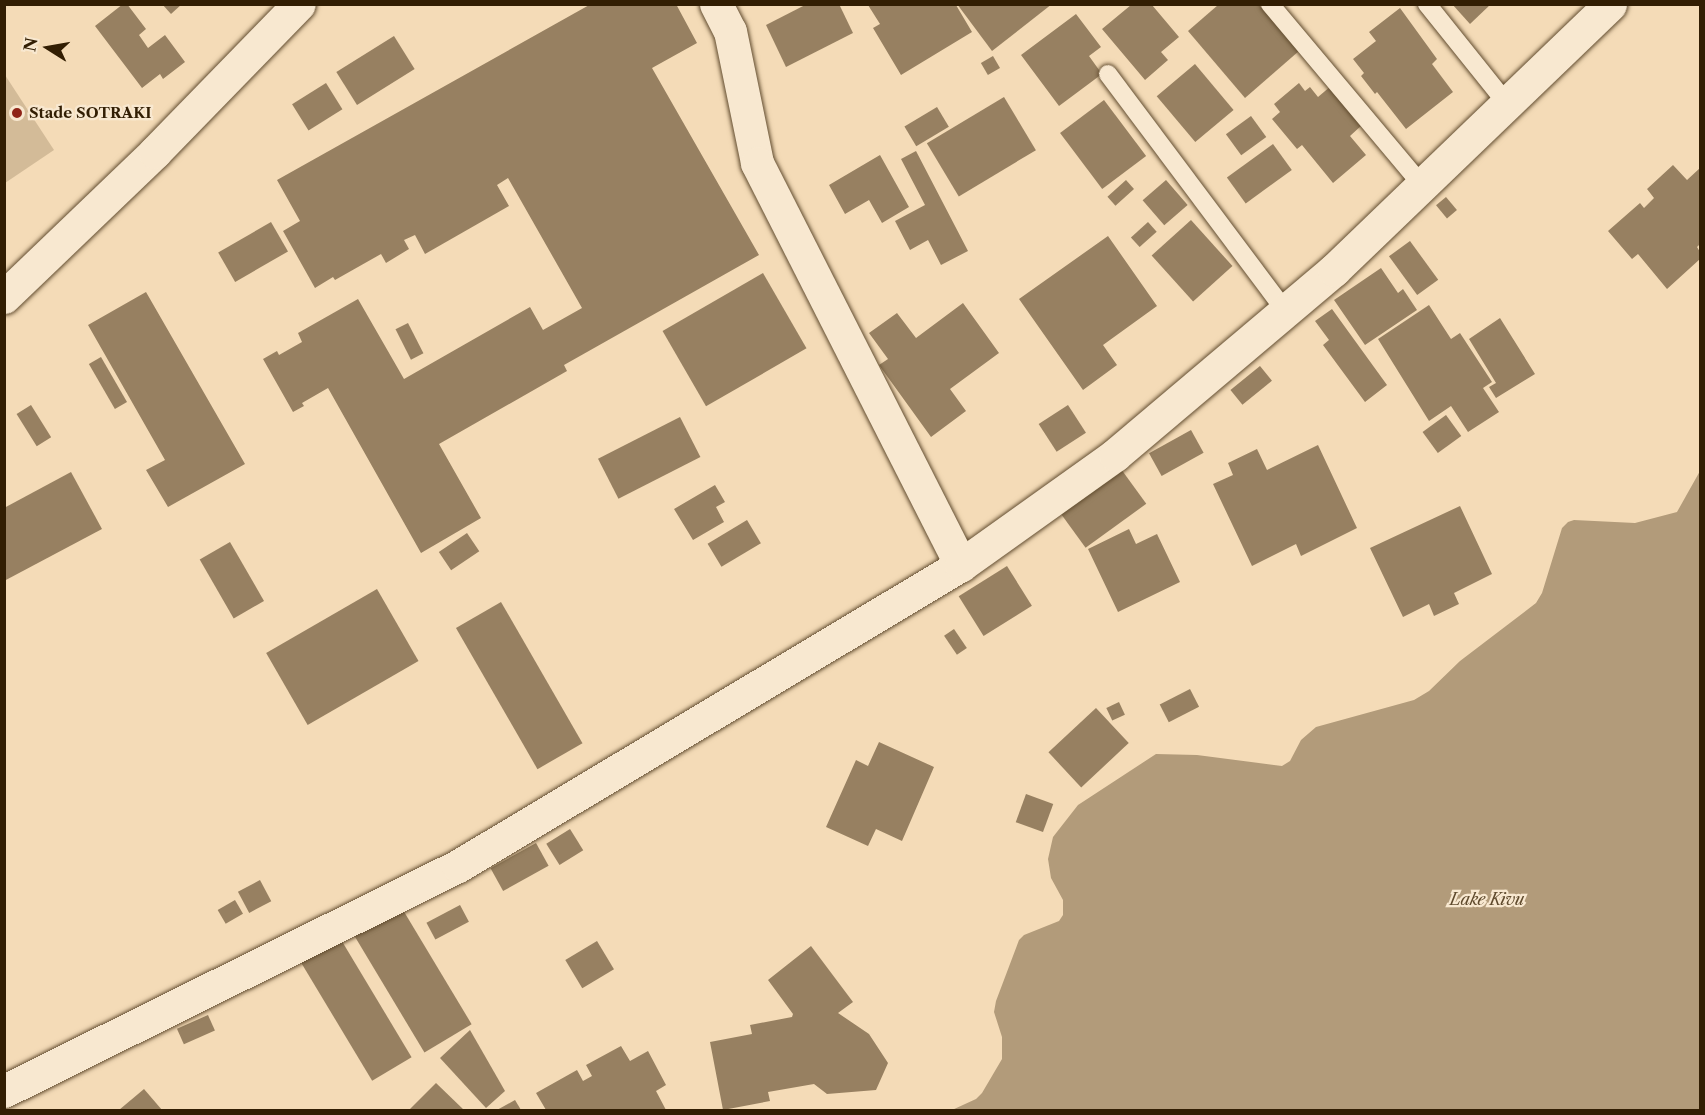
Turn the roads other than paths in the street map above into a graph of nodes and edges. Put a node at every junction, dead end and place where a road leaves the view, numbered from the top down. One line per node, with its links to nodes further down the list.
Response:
1 (299, 4): 9 (street)
2 (717, 4): 11 (street)
3 (1270, 4): 8 (lane)
4 (1427, 4): 7 (lane)
5 (1610, 4): 7 (street)
6 (1108, 74): 10 (lane)
7 (1507, 104): 8 (street)
8 (1422, 185): 10 (street)
9 (4, 297)
10 (1285, 311): 11 (street)
11 (961, 565): 12 (street)
12 (4, 1091)

